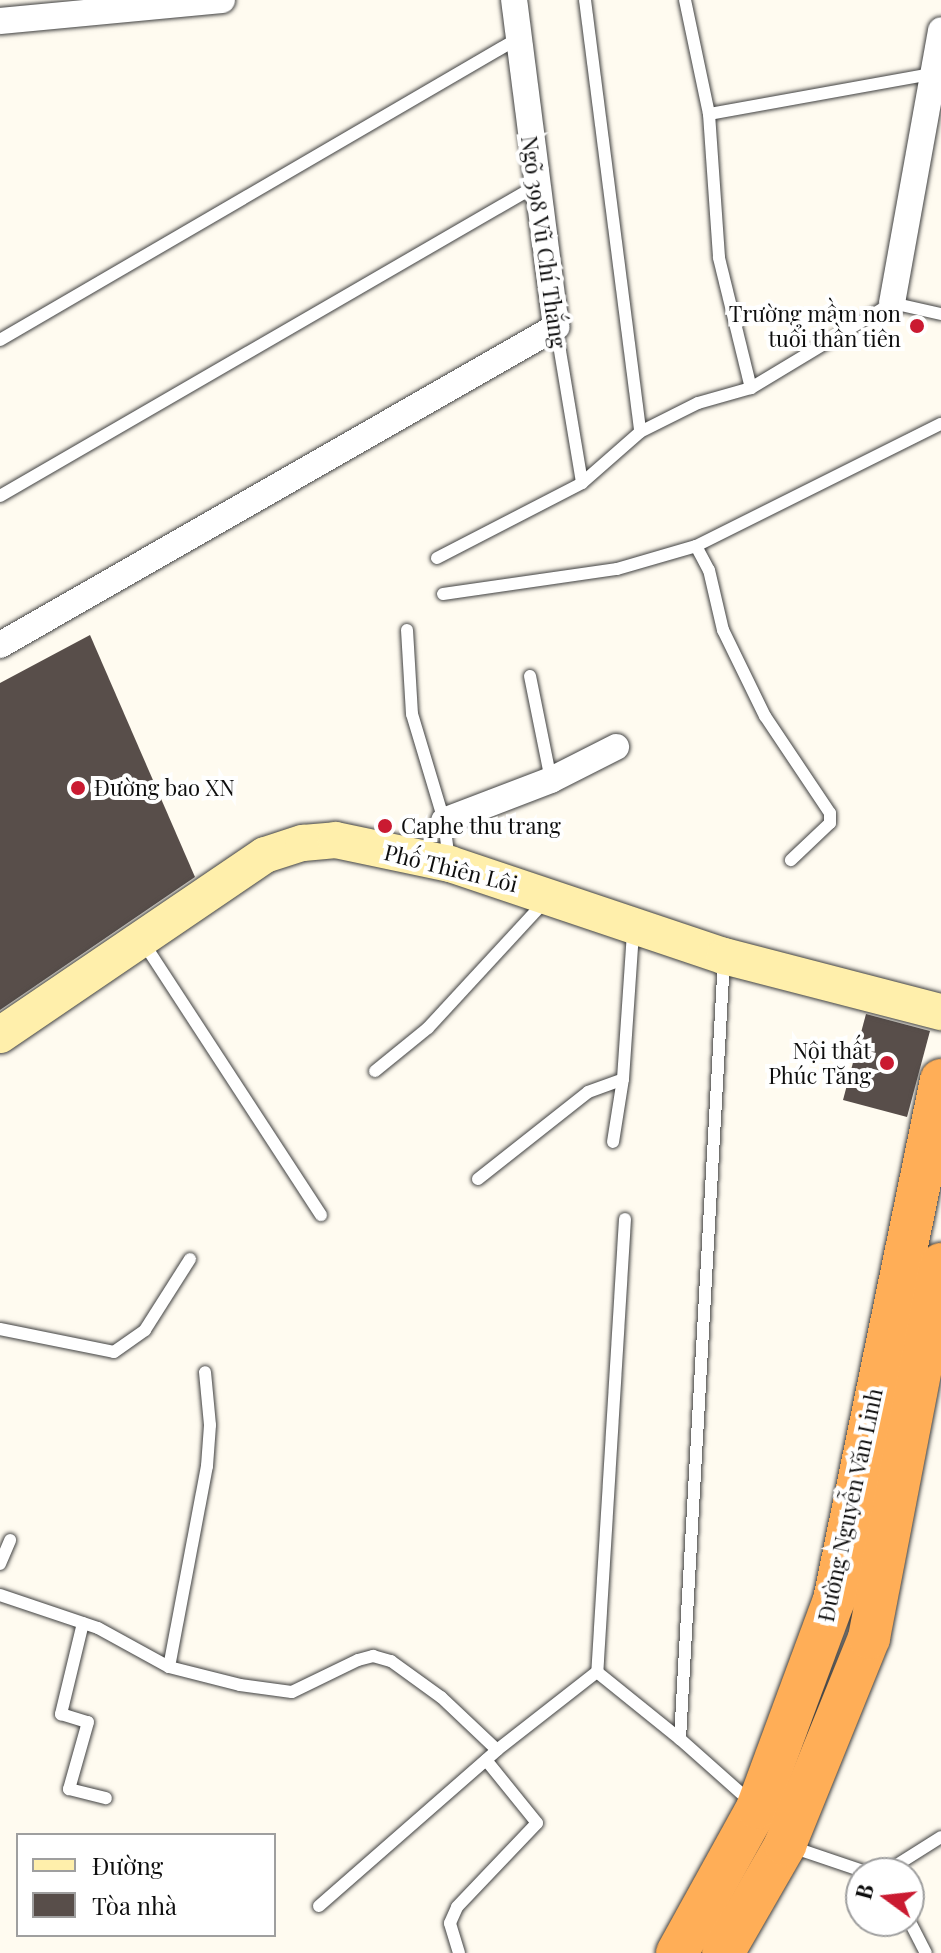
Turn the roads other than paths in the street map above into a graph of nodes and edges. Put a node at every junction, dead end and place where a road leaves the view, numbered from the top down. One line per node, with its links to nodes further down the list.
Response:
1 (222, 0): 5 (street)
2 (514, 0): 7 (street, Ngõ 398 Vũ Chí Thắng)
3 (585, 0): 17 (lane)
4 (685, 0): 9 (lane)
5 (0, 21)
6 (941, 30): 8 (street)
7 (517, 39): 10 (street, Ngõ 398 Vũ Chí Thắng); 14 (lane)
8 (931, 74): 9 (lane); 11 (street)
9 (709, 114): 15 (lane)
10 (534, 187): 13 (street, Ngõ 398 Vũ Chí Thắng); 19 (lane)
11 (892, 303): 12 (lane); 15 (lane)
12 (941, 314)
13 (556, 327): 18 (lane, Ngõ 398 Vũ Chí Thắng); 24 (street)
14 (0, 340)
15 (751, 388): 17 (lane)
16 (941, 424): 20 (lane)
17 (640, 432): 18 (lane)
18 (582, 483): 21 (lane)
19 (0, 496)
20 (696, 546): 22 (lane); 29 (lane)
21 (437, 558)
22 (443, 594)
23 (407, 630): 28 (lane)
24 (0, 645)
25 (530, 676): 27 (lane)
26 (616, 747): 27 (street)
27 (551, 780): 28 (street)
28 (444, 821): 30 (lane)
29 (791, 860)
30 (450, 864): 31 (main road, Phố Thiên Lôi); 33 (main road, Phố Thiên Lôi)
31 (550, 894): 32 (main road, Phố Thiên Lôi); 37 (lane)
32 (633, 928): 34 (main road, Phố Thiên Lôi); 38 (lane)
33 (143, 942): 36 (main road, Phố Thiên Lôi); 42 (lane)
34 (724, 956): 35 (main road, Phố Thiên Lôi); 55 (lane)
35 (941, 1012)
36 (0, 1035)
37 (375, 1071)
38 (623, 1079): 40 (lane); 41 (lane)
39 (941, 1080): 59 (highway, Đường Nguyễn Văn Linh)
40 (613, 1142)
41 (478, 1179)
42 (321, 1215)
43 (625, 1219): 54 (lane)
44 (190, 1259): 46 (lane)
45 (941, 1264): 48 (highway, Đường Nguyễn Văn Linh)
46 (0, 1329)
47 (205, 1372): 53 (lane)
48 (930, 1375): 61 (highway, Đường Nguyễn Văn Linh)
49 (10, 1540): 50 (lane)
50 (0, 1564)
51 (0, 1595): 52 (lane)
52 (83, 1623): 53 (lane); 58 (lane)
53 (169, 1667): 56 (lane)
54 (597, 1672): 55 (lane); 56 (lane)
55 (680, 1739): 59 (lane)
56 (497, 1750): 57 (lane)
57 (486, 1760): 64 (lane); 65 (lane)
58 (106, 1798)
59 (757, 1808): 66 (highway, Đường Nguyễn Văn Linh)
60 (941, 1837): 62 (lane)
61 (785, 1845): 63 (lane); 67 (highway, Đường Nguyễn Văn Linh)
62 (909, 1857)
63 (845, 1865)
64 (319, 1906)
65 (459, 1953)
66 (677, 1953)
67 (723, 1953)

